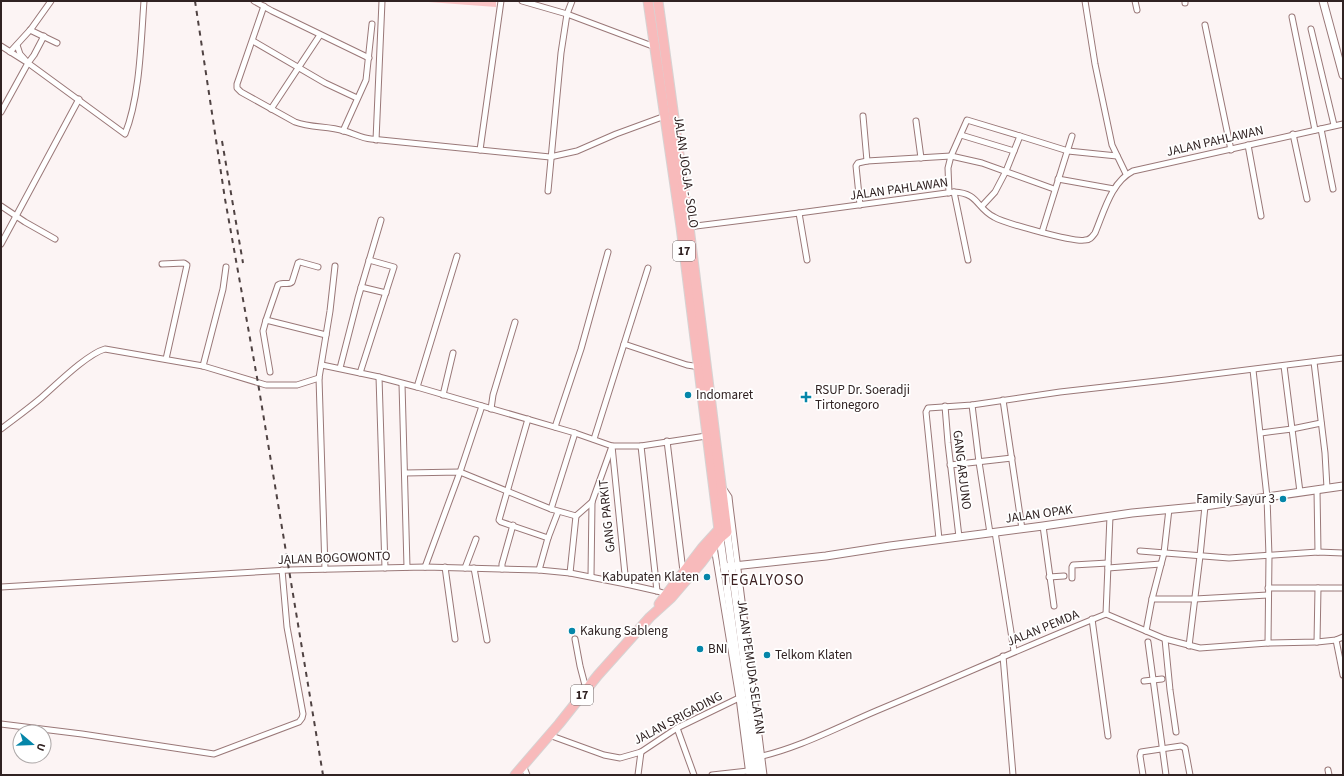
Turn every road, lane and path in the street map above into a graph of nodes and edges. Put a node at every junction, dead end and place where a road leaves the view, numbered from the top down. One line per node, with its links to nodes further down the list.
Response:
1 (51, 1): 20 (street)
2 (144, 1): 34 (street)
3 (254, 1): 13 (street)
4 (382, 1): 48 (street)
5 (501, 1): 50 (street)
6 (522, 1): 15 (street)
7 (572, 1): 15 (street)
8 (648, 1): 27 (highway, JALAN JOGJA - SOLO / 17)
9 (658, 1): 75 (highway, JALAN JOGJA - SOLO / 17)
10 (1085, 1): 55 (street)
11 (1135, 1): 14 (street)
12 (1323, 1): 32 (street)
13 (264, 6): 21 (street); 23 (street)
14 (1137, 10)
15 (568, 14): 27 (street); 56 (street)
16 (1292, 17): 42 (street)
17 (372, 24): 29 (street)
18 (1205, 25): 51 (street)
19 (1310, 29): 41 (street)
20 (30, 30): 22 (street); 25 (street)
21 (320, 34): 29 (street); 31 (street)
22 (44, 36): 24 (street); 30 (street)
23 (253, 41): 31 (street); 35 (street)
24 (57, 43)
25 (17, 45): 28 (street); 30 (street)
26 (1, 46): 28 (street)
27 (656, 48): 37 (highway, JALAN JOGJA - SOLO / 17)
28 (10, 52): 30 (street)
29 (369, 58): 33 (street)
30 (28, 63): 34 (street); 36 (street)
31 (299, 67): 33 (street); 35 (street)
32 (1343, 75)
33 (357, 98): 43 (street)
34 (79, 99): 72 (street)
35 (271, 109): 43 (street)
36 (1, 112)
37 (665, 116): 56 (street); 75 (highway, JALAN JOGJA - SOLO / 17)
38 (863, 116): 58 (street)
39 (916, 121): 57 (street)
40 (1343, 124): 41 (street, JALAN PAHLAWAN)
41 (1334, 126): 42 (street, JALAN PAHLAWAN)
42 (1318, 129): 44 (street, JALAN PAHLAWAN); 64 (street)
43 (343, 130): 48 (street)
44 (1293, 134): 49 (street, JALAN PAHLAWAN); 67 (street)
45 (961, 135): 46 (street); 52 (street); 54 (street)
46 (1020, 136): 52 (street); 53 (street)
47 (1072, 136): 53 (street)
48 (376, 140): 50 (street)
49 (1248, 146): 51 (street, JALAN PAHLAWAN); 73 (street)
50 (480, 150): 56 (street)
51 (1231, 150): 60 (street, JALAN PAHLAWAN)
52 (1014, 151): 59 (street)
53 (1068, 151): 55 (street); 61 (street)
54 (951, 156): 57 (street); 59 (street); 66 (street)
55 (1117, 156): 60 (street)
56 (550, 157): 65 (street)
57 (922, 158): 58 (street)
58 (867, 162): 68 (street)
59 (1006, 171): 62 (street); 70 (street)
60 (1126, 174): 63 (street, JALAN PAHLAWAN)
61 (1058, 179): 62 (street); 63 (street)
62 (1054, 189): 76 (street)
63 (1114, 189): 76 (street, JALAN PAHLAWAN)
64 (1333, 189)
65 (548, 191)
66 (952, 192): 68 (street, JALAN PAHLAWAN); 70 (street, JALAN PAHLAWAN); 83 (street)
67 (1307, 199)
68 (860, 205): 71 (street, JALAN PAHLAWAN)
69 (1, 206): 72 (street)
70 (982, 206): 76 (street, JALAN PAHLAWAN)
71 (799, 213): 75 (street, JALAN PAHLAWAN); 82 (street)
72 (16, 216): 77 (street); 78 (street)
73 (1261, 216)
74 (381, 220): 81 (street)
75 (685, 227): 101 (highway, JALAN JOGJA - SOLO / 17)
76 (1042, 232)
77 (55, 239)
78 (1, 244)
79 (608, 252): 119 (street)
80 (457, 256): 110 (street)
81 (369, 260): 89 (street); 90 (street)
82 (807, 260)
83 (968, 260)
84 (162, 264): 97 (street)
85 (335, 266): 93 (street)
86 (226, 267): 100 (street)
87 (318, 267): 91 (street)
88 (648, 268): 94 (street)
89 (361, 287): 90 (street); 103 (street)
90 (386, 293): 106 (street)
91 (266, 320): 93 (street); 105 (street)
92 (515, 322): 116 (street)
93 (326, 335): 99 (street)
94 (624, 344): 101 (street); 125 (street)
95 (453, 353): 111 (street)
96 (1343, 358): 98 (street)
97 (166, 359): 100 (street); 120 (street)
98 (1314, 362): 102 (street); 118 (street)
99 (322, 365): 103 (street); 108 (street)
100 (204, 366): 108 (street)
101 (702, 366): 124 (highway, JALAN JOGJA - SOLO / 17); 134 (highway, JALAN JOGJA - SOLO / 17)
102 (1284, 366): 104 (street); 121 (street)
103 (340, 368): 106 (street)
104 (1253, 370): 112 (street); 123 (street)
105 (270, 372)
106 (360, 373): 107 (street)
107 (379, 377): 109 (street); 170 (street)
108 (319, 378): 173 (street)
109 (402, 384): 110 (street); 133 (street)
110 (417, 387): 111 (street)
111 (442, 395): 114 (street)
112 (1004, 400): 113 (street); 129 (street)
113 (972, 405): 115 (street); 130 (street)
114 (482, 406): 116 (street); 132 (street)
115 (944, 406): 131 (street, GANG ARJUNO); 156 (street)
116 (491, 409): 117 (street)
117 (528, 419): 119 (street); 138 (street)
118 (1321, 424): 121 (street); 136 (street)
119 (555, 427): 122 (street)
120 (1, 429)
121 (1292, 429): 123 (street); 139 (street)
122 (575, 433): 125 (street); 143 (street)
123 (1261, 433): 140 (street)
124 (706, 436): 126 (street); 151 (highway, JALAN JOGJA - SOLO / 17)
125 (594, 439): 128 (street)
126 (667, 441): 127 (street); 177 (street)
127 (641, 446): 128 (street); 188 (street)
128 (612, 447): 141 (street); 183 (street, GANG PARKIT)
129 (1012, 458): 130 (street); 150 (street)
130 (979, 462): 131 (street); 152 (street)
131 (950, 465): 153 (street, GANG ARJUNO)
132 (460, 472): 133 (street); 138 (street); 168 (street)
133 (405, 473): 167 (street)
134 (722, 486): 151 (highway, JALAN JOGJA - SOLO / 17); 165 (street)
135 (1343, 486): 136 (street, JALAN OPAK)
136 (1328, 488): 137 (street, JALAN OPAK)
137 (1317, 490): 139 (street, JALAN OPAK); 159 (street)
138 (507, 492): 143 (street); 148 (street)
139 (1300, 492): 140 (street, JALAN OPAK)
140 (1267, 496): 142 (street, JALAN OPAK); 163 (street)
141 (592, 502): 146 (street); 179 (street)
142 (1205, 506): 144 (street, JALAN OPAK); 162 (street)
143 (551, 509): 145 (street)
144 (1169, 509): 147 (street, JALAN OPAK); 160 (street)
145 (558, 512): 146 (street); 154 (street)
146 (576, 516): 178 (street)
147 (1110, 516): 149 (street, JALAN OPAK); 166 (street)
148 (513, 525): 154 (street); 175 (street)
149 (1043, 526): 150 (street, JALAN OPAK); 181 (street)
150 (1022, 529): 152 (street, JALAN OPAK)
151 (723, 530): 157 (highway, 17); 165 (street, JALAN PEMUDA SELATAN)
152 (993, 533): 153 (street, JALAN OPAK); 210 (street)
153 (960, 537): 156 (street, JALAN OPAK)
154 (548, 538): 176 (street)
155 (476, 539): 171 (street)
156 (939, 539): 165 (street, JALAN OPAK)
157 (710, 544): 177 (highway, 17); 196 (highway, 17); 205 (street)
158 (1140, 551): 160 (street)
159 (1318, 552): 161 (street); 163 (street)
160 (1164, 553): 162 (street); 164 (street)
161 (1343, 553)
162 (1200, 556): 163 (street); 192 (street)
163 (1269, 556): 185 (street)
164 (1161, 564): 166 (street); 191 (street)
165 (731, 566): 195 (street, JALAN PEMUDA SELATAN); 195 (street)
166 (1108, 566): 182 (street); 194 (street)
167 (407, 567): 168 (street, JALAN BOGOWONTO); 170 (street, JALAN BOGOWONTO)
168 (425, 567): 169 (street, JALAN BOGOWONTO)
169 (445, 567): 171 (street, JALAN BOGOWONTO); 200 (street)
170 (385, 568): 173 (street, JALAN BOGOWONTO)
171 (465, 568): 172 (street, JALAN BOGOWONTO)
172 (474, 568): 175 (street, JALAN BOGOWONTO); 203 (street)
173 (325, 569): 174 (street, JALAN BOGOWONTO)
174 (282, 570): 184 (street, JALAN BOGOWONTO); 218 (street)
175 (502, 570): 176 (street, JALAN BOGOWONTO)
176 (539, 570): 178 (street, JALAN BOGOWONTO)
177 (683, 571): 189 (highway, 17)
178 (570, 573): 179 (street, JALAN BOGOWONTO)
179 (591, 576): 183 (street, JALAN BOGOWONTO)
180 (1064, 576): 181 (street)
181 (1049, 577): 193 (street)
182 (1072, 578)
183 (626, 584): 188 (street, JALAN BOGOWONTO)
184 (1, 587)
185 (1268, 588): 186 (street); 190 (street)
186 (1318, 588): 187 (street); 207 (street)
187 (1343, 588)
188 (657, 590): 189 (street, JALAN BOGOWONTO)
189 (666, 594): 196 (highway, 17)
190 (1268, 595): 192 (street); 208 (street)
191 (1152, 599): 192 (street); 198 (street)
192 (1195, 599): 209 (street)
193 (1054, 606)
194 (1106, 614): 197 (street, JALAN PEMDA); 198 (street)
195 (737, 615): 205 (street, JALAN PEMUDA SELATAN); 205 (street)
196 (650, 617): 216 (highway, 17)
197 (1092, 619): 210 (street, JALAN PEMDA); 222 (street)
198 (1146, 631): 202 (street)
199 (1343, 636): 204 (street)
200 (455, 639)
201 (575, 639): 216 (street)
202 (1165, 639): 209 (street); 220 (street)
203 (487, 640)
204 (1336, 640): 207 (street); 212 (street)
205 (738, 642): 217 (street, JALAN PEMUDA SELATAN); 225 (street)
206 (1148, 642): 214 (street)
207 (1317, 642): 208 (street)
208 (1268, 643): 209 (street)
209 (1189, 646)
210 (1014, 651): 211 (street, JALAN PEMDA)
211 (1003, 656): 225 (street, JALAN PEMDA); 235 (street)
212 (1343, 675)
213 (1162, 679): 214 (street)
214 (1154, 680): 215 (street); 223 (street)
215 (1144, 681)
216 (586, 689): 221 (highway, 17)
217 (743, 696): 219 (street, JALAN SRIGADING); 225 (street, JALAN PEMUDA SELATAN); 227 (street)
218 (1, 724)
219 (677, 728): 224 (street, JALAN SRIGADING); 231 (street)
220 (1176, 732)
221 (549, 735): 224 (street, JALAN SRIGADING); 226 (highway, 17)
222 (1108, 736)
223 (1163, 749): 236 (street); 237 (street); 238 (street)
224 (641, 752): 230 (street)
225 (757, 757): 227 (street, JALAN PEMUDA SELATAN); 233 (street, JALAN PEMUDA SELATAN); 234 (street)
226 (523, 765): 228 (highway, 17); 229 (street)
227 (750, 774): 232 (street)
228 (515, 775)
229 (526, 775)
230 (638, 775)
231 (694, 775)
232 (712, 775)
233 (759, 775)
234 (764, 775)
235 (1013, 775)
236 (1143, 775)
237 (1166, 775)
238 (1190, 775)

